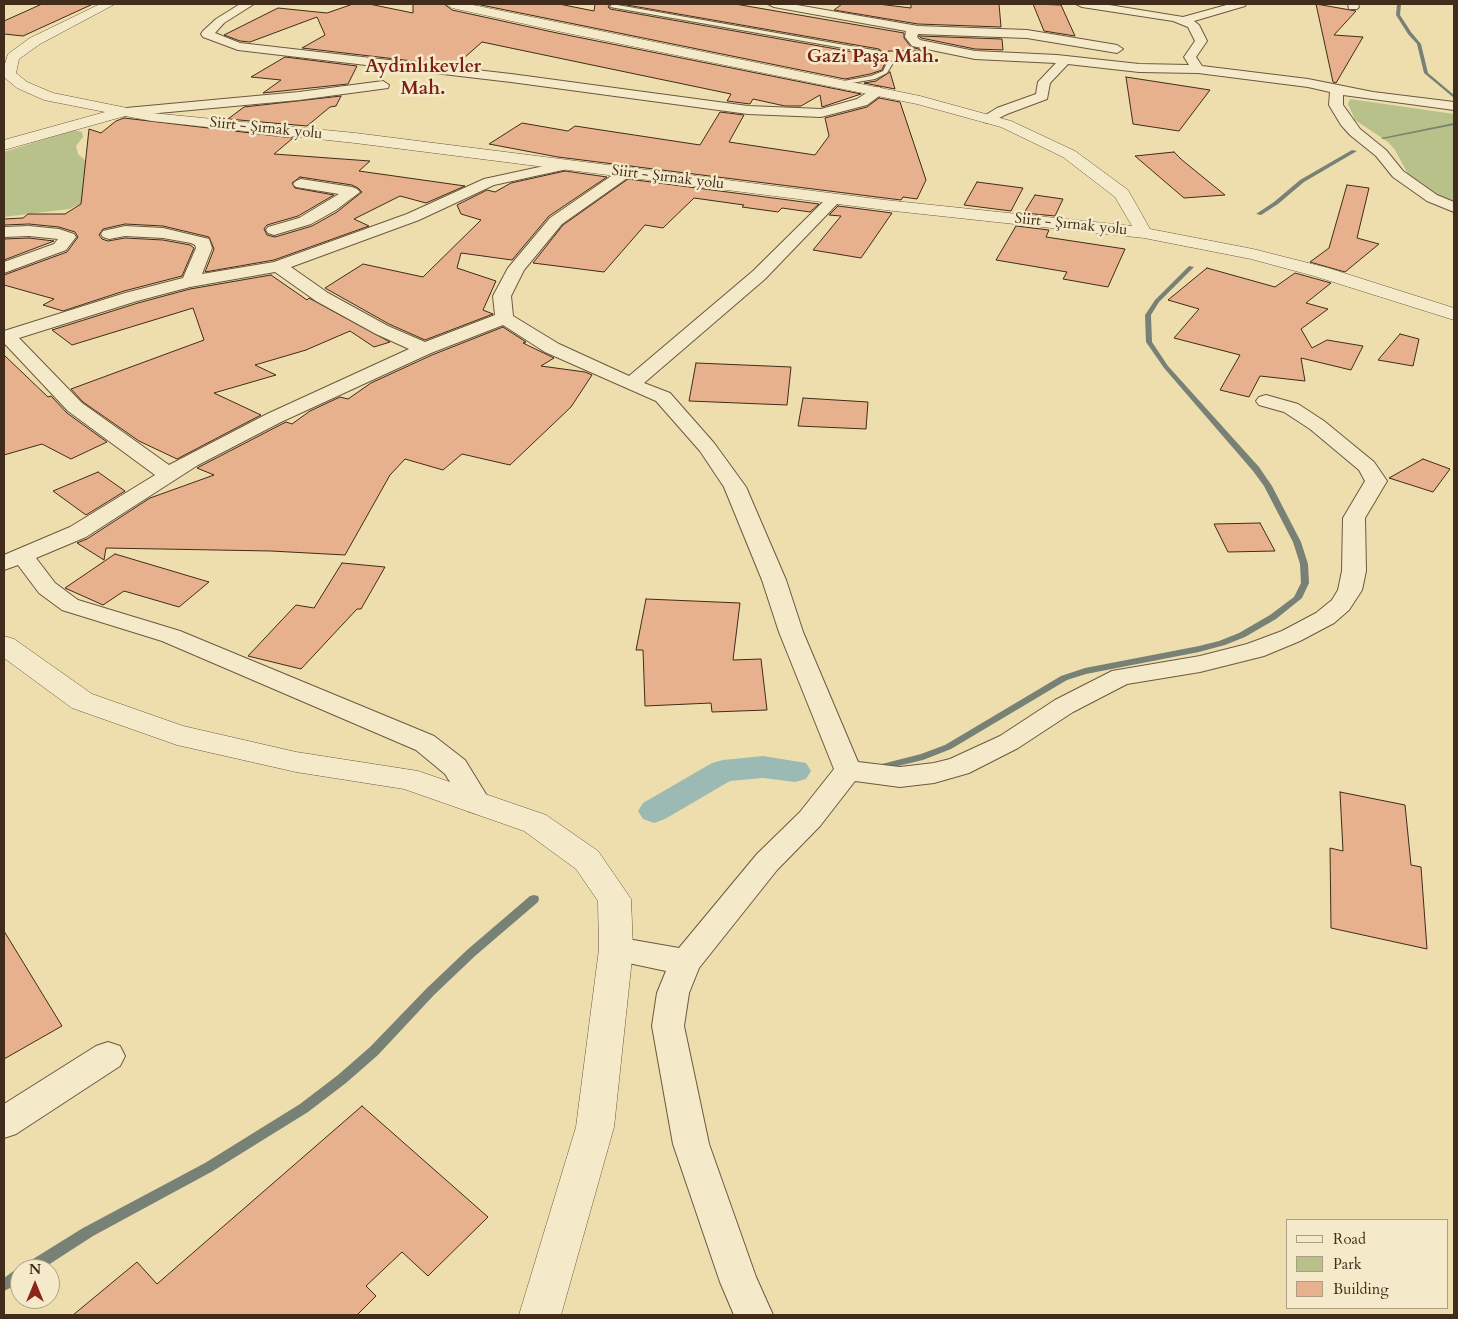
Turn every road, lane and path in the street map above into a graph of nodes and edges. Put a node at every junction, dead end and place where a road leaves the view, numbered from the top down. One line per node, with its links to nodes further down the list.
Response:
1 (109, 4): 18 (street, Siirt - Şırnak yolu)
2 (248, 4): 16 (street)
3 (452, 4): 13 (street)
4 (774, 4): 9 (street)
5 (1082, 4): 8 (street)
6 (1241, 4): 8 (street)
7 (612, 6): 13 (lane)
8 (1184, 21): 12 (street)
9 (913, 29): 10 (street); 11 (street)
10 (1125, 50)
11 (1065, 60): 12 (street); 19 (street)
12 (1198, 69): 15 (street)
13 (840, 82): 16 (street)
14 (382, 85): 18 (street)
15 (1337, 90): 17 (street); 25 (street)
16 (879, 91): 19 (street)
17 (1454, 106)
18 (126, 112): 20 (street); 21 (street, Siirt - Şırnak yolu)
19 (989, 119): 29 (street)
20 (4, 145)
21 (567, 166): 22 (street, Siirt - Şırnak yolu); 31 (street)
22 (625, 173): 24 (street, Siirt - Şırnak yolu); 36 (street)
23 (301, 184): 26 (street)
24 (834, 199): 29 (street, Siirt - Şırnak yolu); 39 (street)
25 (1454, 207)
26 (296, 225): 27 (street); 31 (street)
27 (274, 230)
28 (4, 232): 33 (street)
29 (1144, 233): 35 (street, Siirt - Şırnak yolu)
30 (109, 234): 34 (street)
31 (338, 244): 32 (street)
32 (278, 266): 34 (street); 38 (street)
33 (4, 268)
34 (189, 282): 37 (street)
35 (1454, 314)
36 (504, 318): 38 (street); 39 (street)
37 (6, 336): 41 (street)
38 (424, 349): 41 (street)
39 (631, 384): 44 (street)
40 (1266, 401): 44 (street)
41 (169, 475): 42 (street)
42 (13, 559): 45 (street)
43 (9, 655): 45 (street)
44 (848, 770): 47 (street)
45 (478, 804): 46 (street)
46 (616, 949): 47 (street); 50 (street)
47 (686, 962): 51 (street)
48 (108, 1056): 49 (street)
49 (4, 1123)
50 (540, 1315)
51 (754, 1315)

